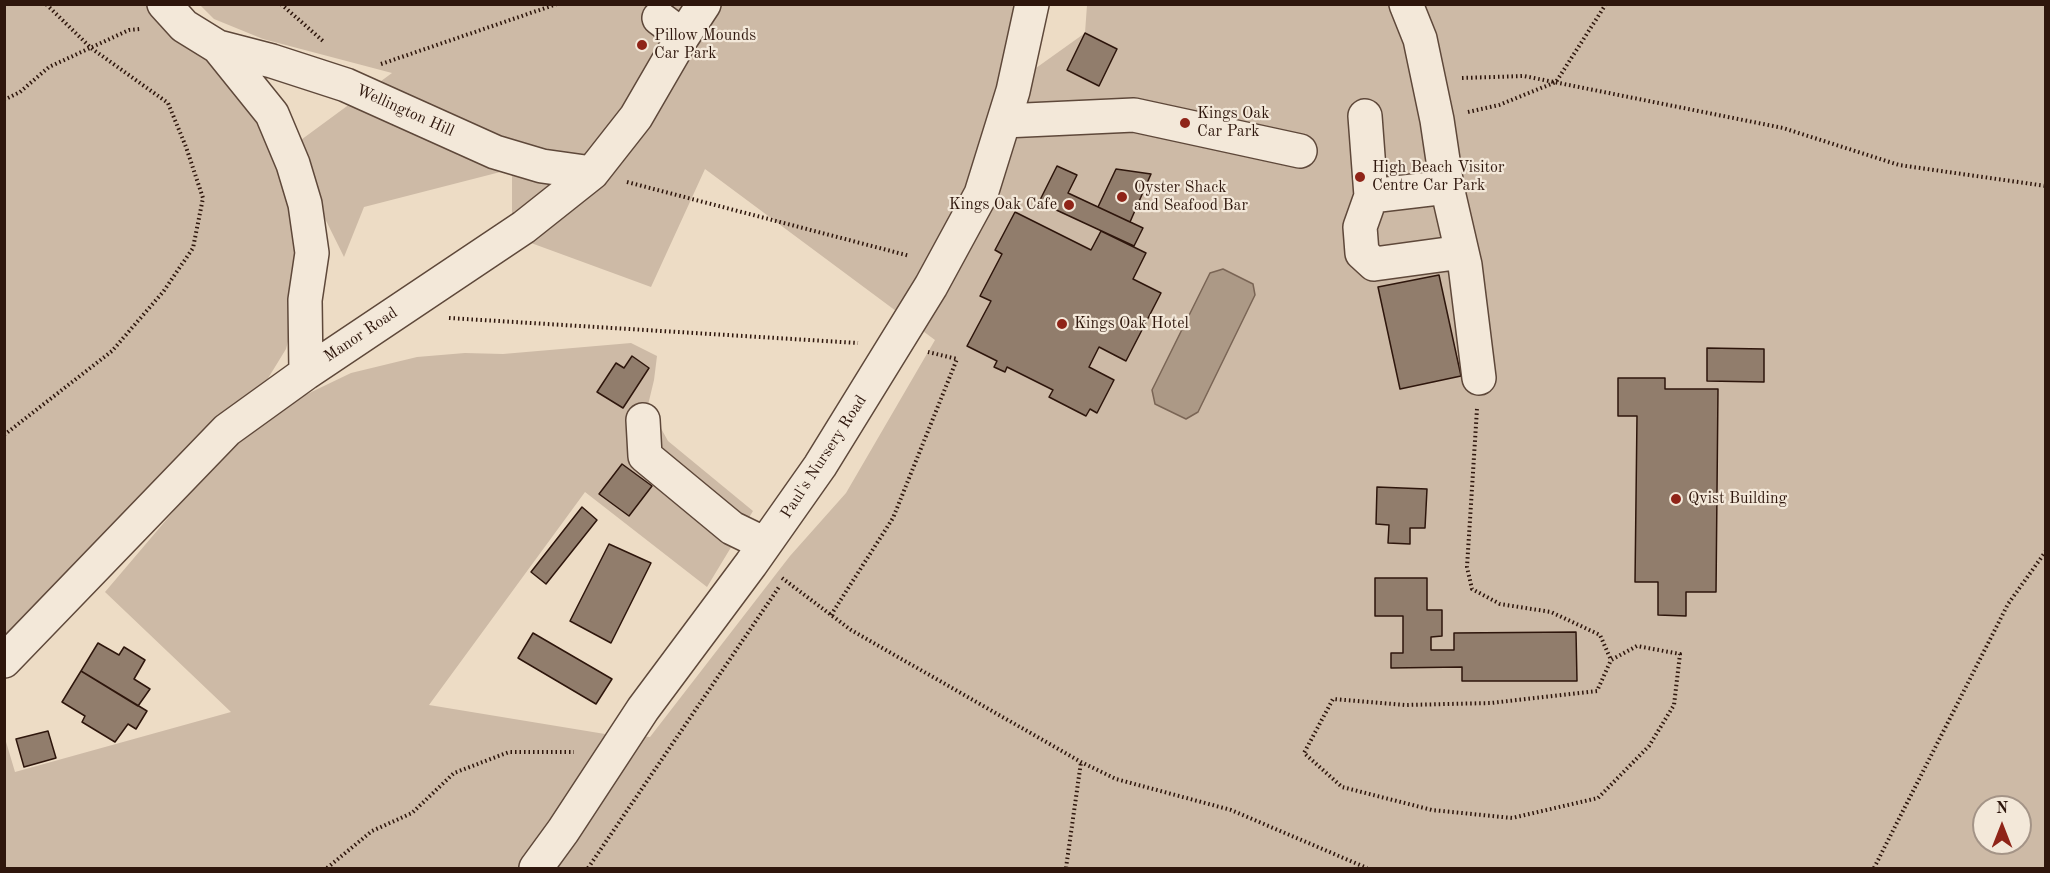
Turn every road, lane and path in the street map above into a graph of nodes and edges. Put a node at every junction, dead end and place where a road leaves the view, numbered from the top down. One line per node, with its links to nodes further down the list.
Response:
1 (46, 4): 29 (path)
2 (164, 4): 10 (street, Wellington Hill)
3 (281, 4): 9 (path)
4 (557, 4): 11 (path)
5 (704, 4): 18 (street, Manor Road)
6 (1032, 4): 16 (street, Paul's Nursery Road)
7 (1406, 4): 12 (street)
8 (1606, 4): 13 (path)
9 (324, 42)
10 (218, 47): 18 (street, Wellington Hill); 26 (street, Wellington Hill)
11 (370, 68)
12 (1428, 80): 13 (path); 15 (street)
13 (1556, 82): 15 (path); 19 (path)
14 (1365, 116): 21 (street)
15 (1437, 120): 20 (street)
16 (1004, 121): 17 (street); 23 (street, Paul's Nursery Road)
17 (1300, 151)
18 (592, 173): 23 (path); 24 (street, Manor Road)
19 (2046, 186)
20 (1447, 187): 21 (street); 22 (street)
21 (1371, 196): 22 (street)
22 (1462, 252): 27 (street)
23 (942, 264): 25 (street, Paul's Nursery Road)
24 (393, 314): 25 (path); 26 (street, Manor Road)
25 (896, 345): 30 (street, Paul's Nursery Road); 32 (path)
26 (306, 373): 34 (street, Manor Road)
27 (1479, 378): 33 (path)
28 (643, 420): 30 (street)
29 (4, 435)
30 (765, 544): 35 (street, Paul's Nursery Road)
31 (2046, 551): 42 (path)
32 (831, 615): 36 (path); 39 (path)
33 (1611, 660): 33 (path)
34 (4, 661)
35 (618, 747): 37 (path); 38 (street, Paul's Nursery Road)
36 (1081, 762): 40 (path); 41 (path)
37 (327, 868)
38 (536, 868)
39 (588, 868)
40 (1066, 868)
41 (1367, 868)
42 (1874, 868)

